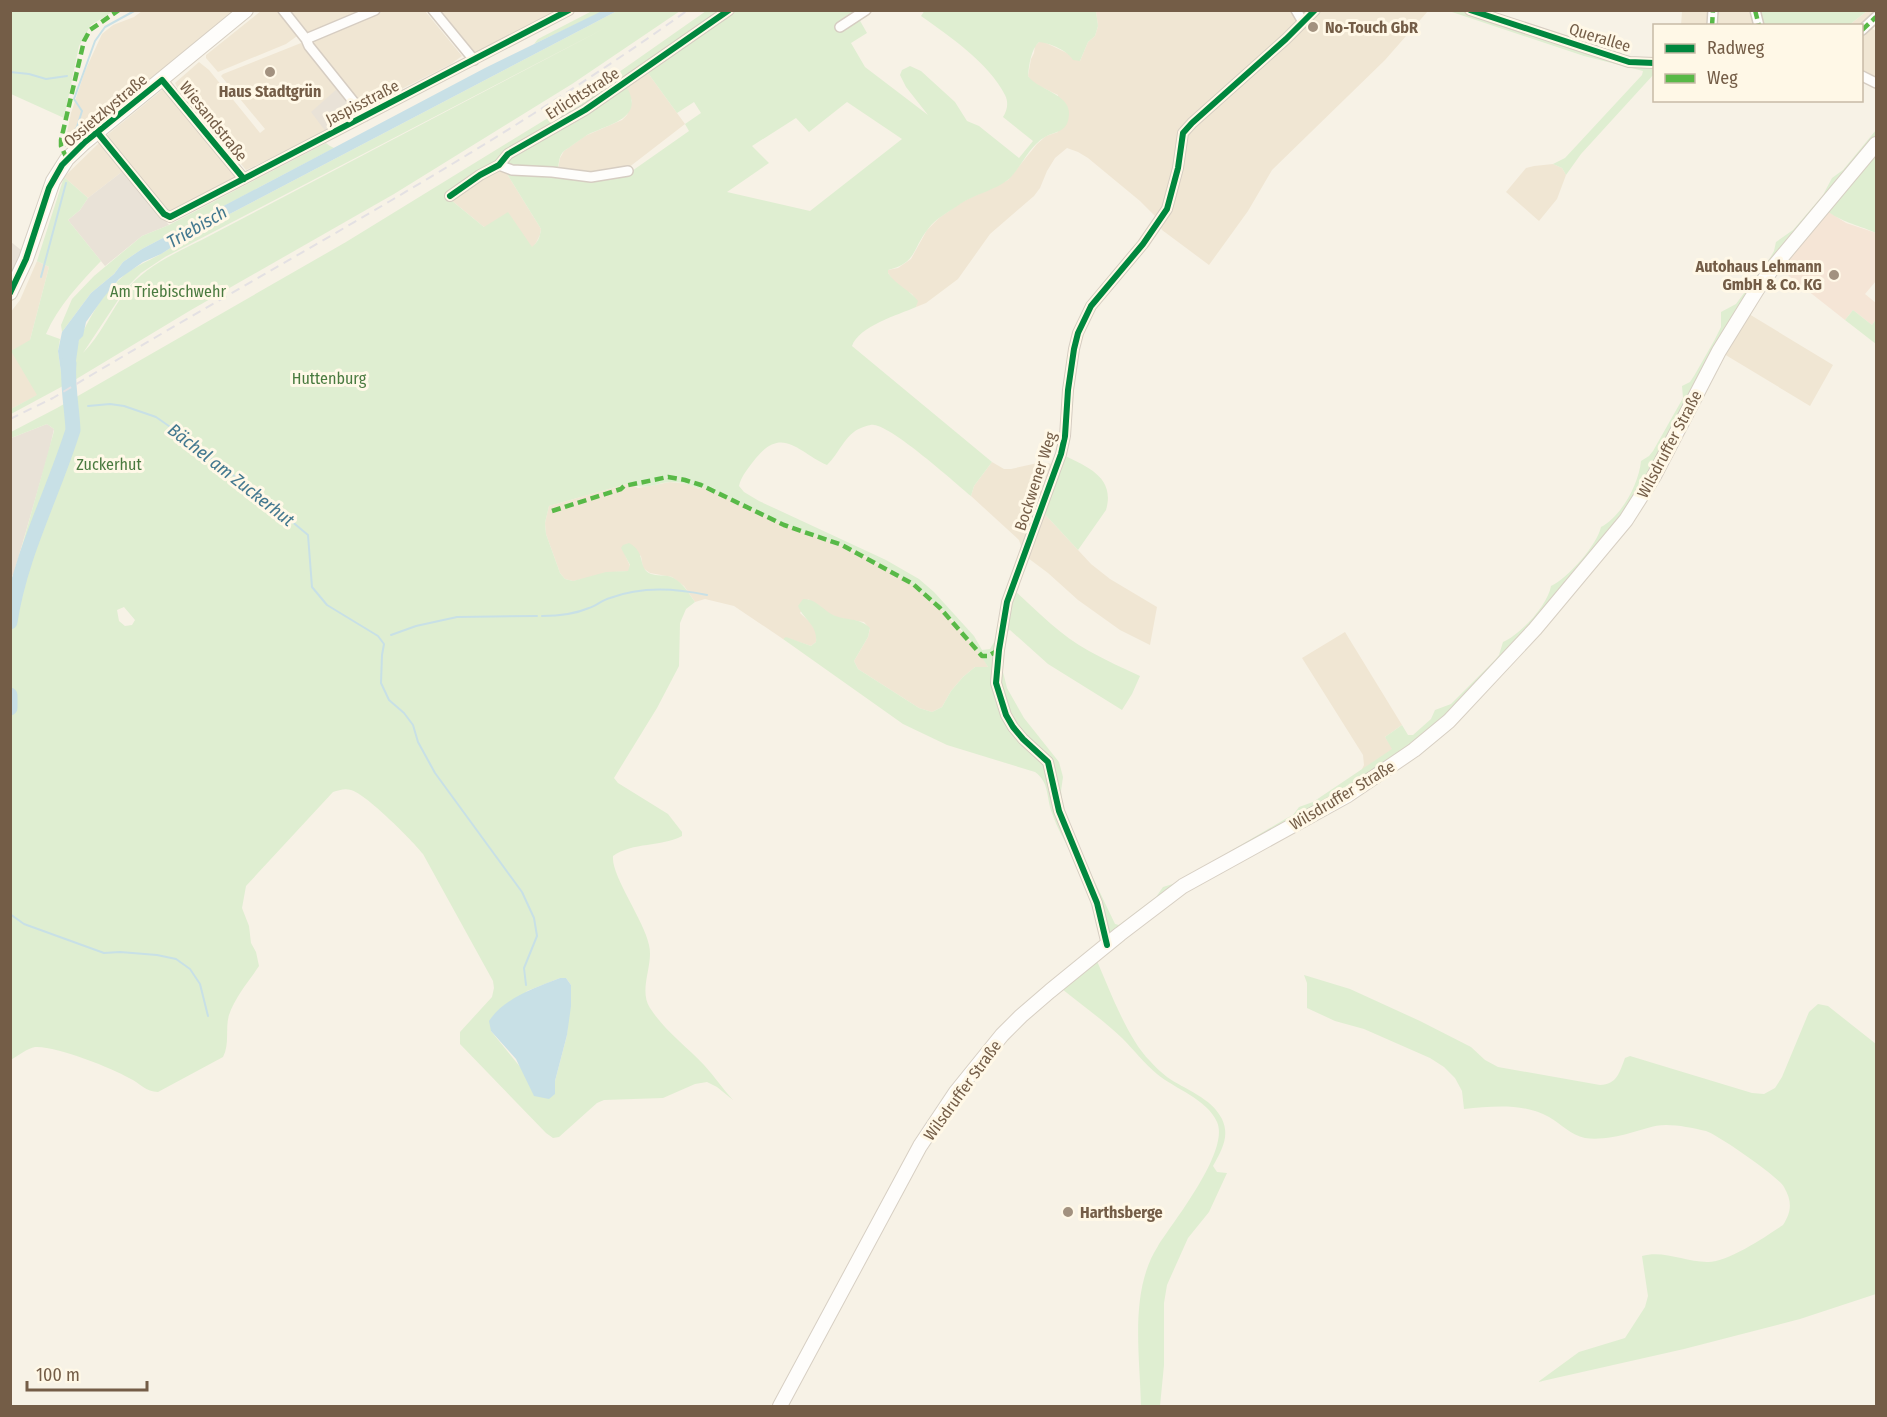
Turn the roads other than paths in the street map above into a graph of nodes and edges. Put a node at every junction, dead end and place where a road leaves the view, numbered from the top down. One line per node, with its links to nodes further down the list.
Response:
1 (246, 10): 16 (main road, Ossietzkystraße)
2 (283, 10): 13 (street)
3 (375, 10): 13 (street)
4 (433, 10): 14 (street)
5 (569, 10): 14 (street, Jaspisstraße)
6 (729, 10): 20 (street, Erlichtstraße)
7 (866, 10): 12 (street)
8 (1296, 10): 11 (street)
9 (1315, 10): 11 (street, Bockwener Weg)
10 (1470, 10): 15 (street, Querallee)
11 (1304, 22): 25 (street, Bockwener Weg)
12 (840, 27)
13 (306, 39): 17 (street)
14 (474, 60): 17 (street, Jaspisstraße)
15 (1653, 63)
16 (162, 80): 18 (main road, Ossietzkystraße); 22 (street, Wiesandstraße)
17 (365, 116): 22 (street, Jaspisstraße)
18 (97, 132): 22 (street, Jaspisstraße); 24 (main road, Ossietzkystraße)
19 (1876, 144): 25 (main road, Wilsdruffer Straße)
20 (499, 165): 21 (street); 23 (street, Erlichtstraße)
21 (627, 171)
22 (244, 179)
23 (450, 196)
24 (10, 293)
25 (1107, 945): 26 (main road, Wilsdruffer Straße)
26 (780, 1406)

